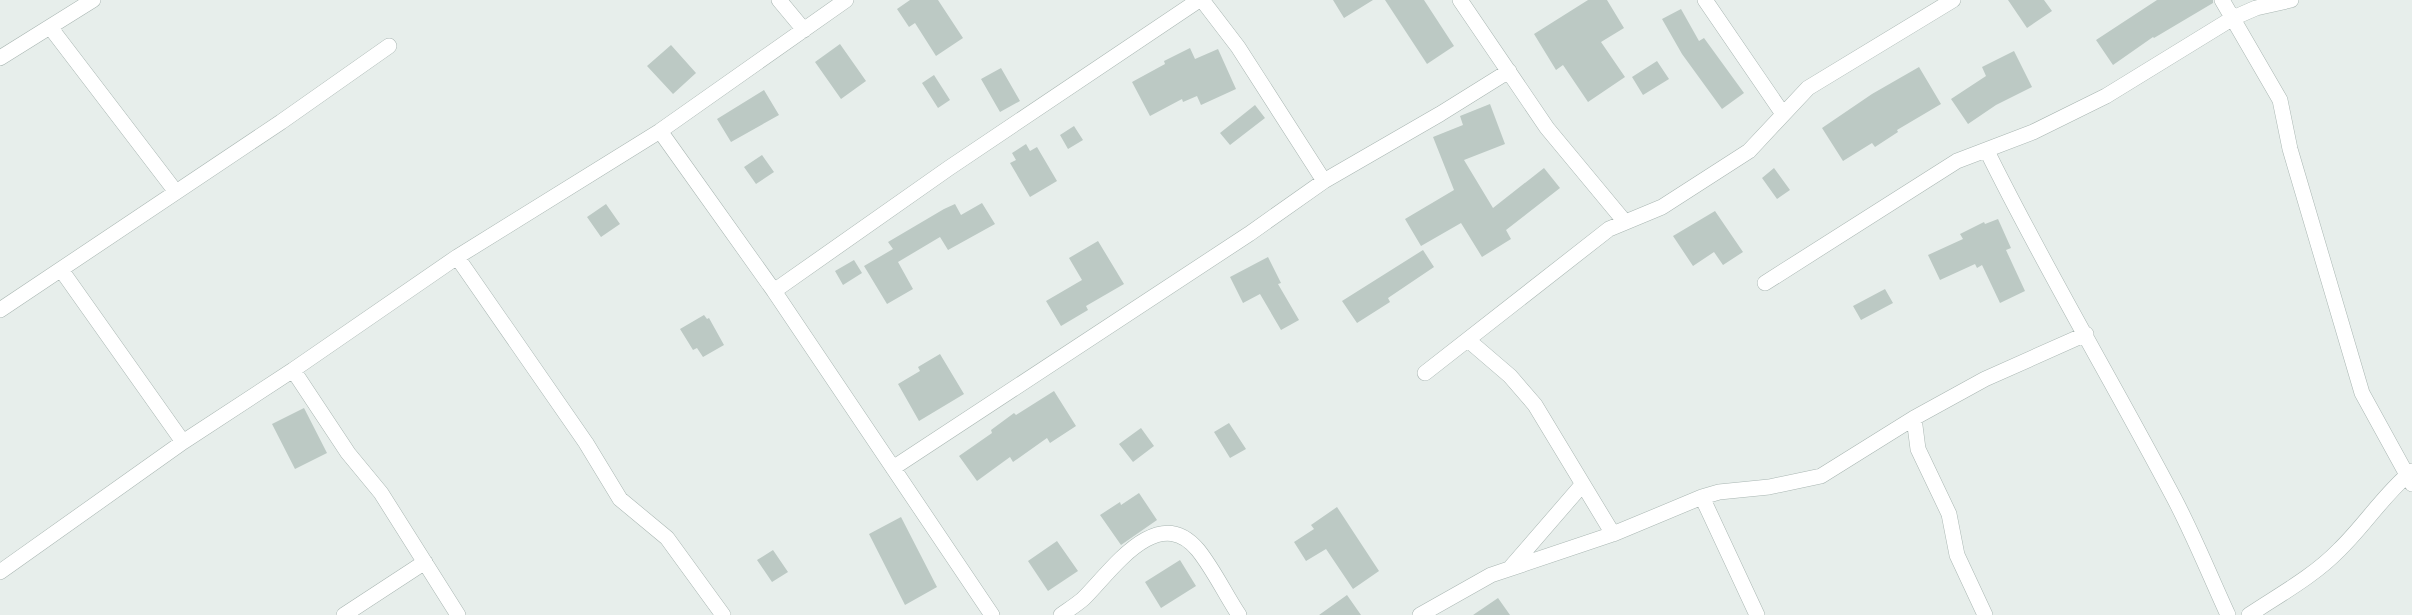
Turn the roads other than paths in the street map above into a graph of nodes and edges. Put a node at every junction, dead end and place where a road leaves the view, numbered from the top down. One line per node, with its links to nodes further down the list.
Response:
1 (92, 0): 11 (street)
2 (779, 0): 12 (street)
3 (846, 0): 12 (street)
4 (1200, 0): 19 (street); 25 (street)
5 (1460, 0): 15 (street)
6 (1705, 0): 16 (street)
7 (2222, 0): 10 (street)
8 (2291, 0): 10 (street)
9 (1950, 1): 16 (street)
10 (2233, 18): 18 (street); 34 (street)
11 (50, 27): 14 (street); 20 (street)
12 (804, 30): 17 (street)
13 (389, 46): 20 (street)
14 (0, 58)
15 (1508, 71): 19 (street); 21 (street)
16 (1783, 114): 21 (street)
17 (660, 131): 22 (street); 25 (street)
18 (1987, 151): 24 (street); 27 (street)
19 (1324, 181): 33 (street)
20 (176, 192): 23 (street)
21 (1625, 222): 28 (street)
22 (456, 256): 29 (street); 43 (street)
23 (62, 271): 26 (street); 32 (street)
24 (1765, 284)
25 (774, 291): 33 (street)
26 (0, 310)
27 (2086, 334): 31 (street); 50 (street)
28 (1468, 340): 30 (street); 35 (street)
29 (293, 370): 32 (street); 38 (street)
30 (1425, 373)
31 (1914, 418): 36 (street); 49 (street)
32 (183, 442): 40 (street)
33 (893, 468): 44 (street)
34 (2410, 477): 51 (street)
35 (1582, 485): 37 (street); 39 (street)
36 (1702, 496): 37 (street); 48 (street)
37 (1613, 534): 39 (street)
38 (424, 562): 41 (street); 42 (street)
39 (1511, 567): 47 (street)
40 (0, 572)
41 (344, 615)
42 (458, 615)
43 (722, 615)
44 (992, 615)
45 (1061, 615): 46 (street)
46 (1239, 615)
47 (1420, 615)
48 (1757, 615)
49 (1985, 615)
50 (2228, 615)
51 (2249, 615)

